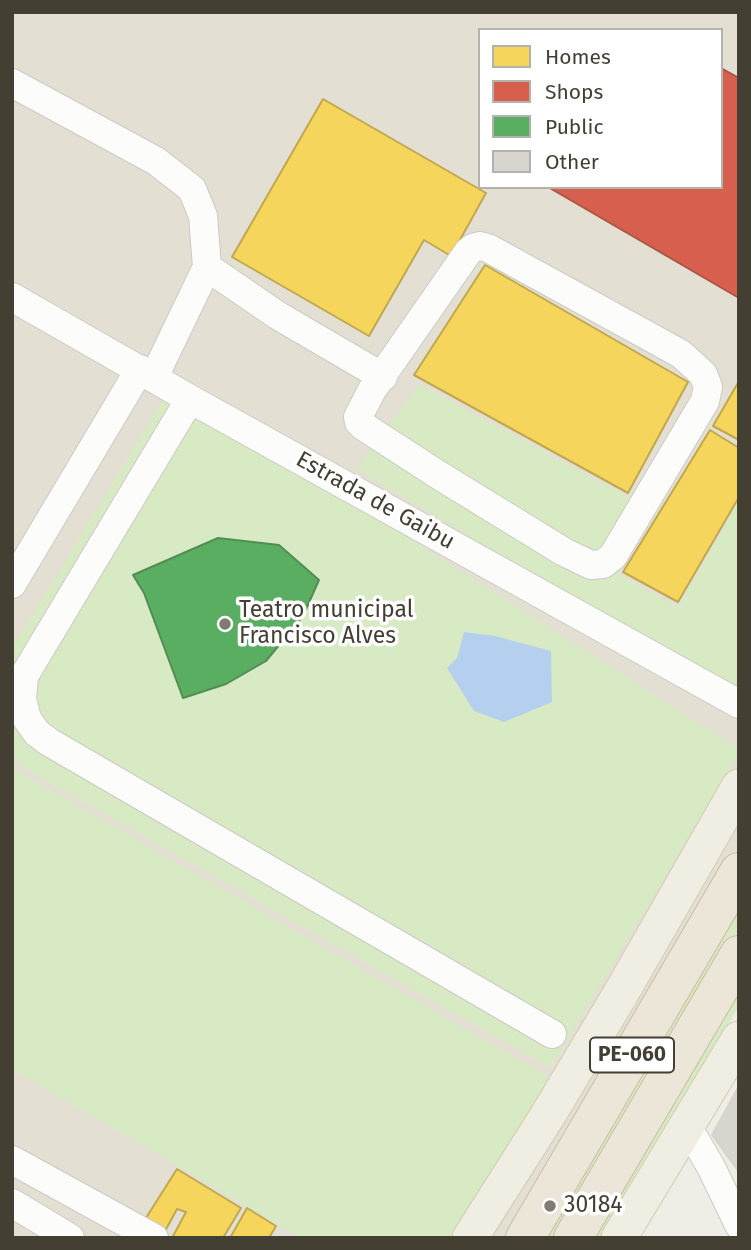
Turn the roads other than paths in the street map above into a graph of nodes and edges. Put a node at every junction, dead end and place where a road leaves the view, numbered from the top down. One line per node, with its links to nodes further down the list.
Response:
1 (12, 83): 2 (street)
2 (207, 267): 4 (street); 5 (street)
3 (12, 298): 4 (street, Estrada de Gaibu)
4 (147, 373): 6 (street, Estrada de Gaibu); 7 (street)
5 (383, 377): 5 (street)
6 (190, 399): 8 (street, Estrada de Gaibu); 12 (street)
7 (12, 583)
8 (739, 704)
9 (739, 787): 20 (main road, PE-060)
10 (739, 872): 21 (highway, PE-060)
11 (739, 955): 22 (highway, PE-060)
12 (552, 1034)
13 (739, 1039): 14 (main road)
14 (687, 1126): 17 (street); 23 (main road)
15 (12, 1160): 19 (street)
16 (12, 1203): 18 (street)
17 (739, 1225)
18 (70, 1238)
19 (154, 1238)
20 (470, 1238)
21 (525, 1238)
22 (573, 1238)
23 (619, 1238)

